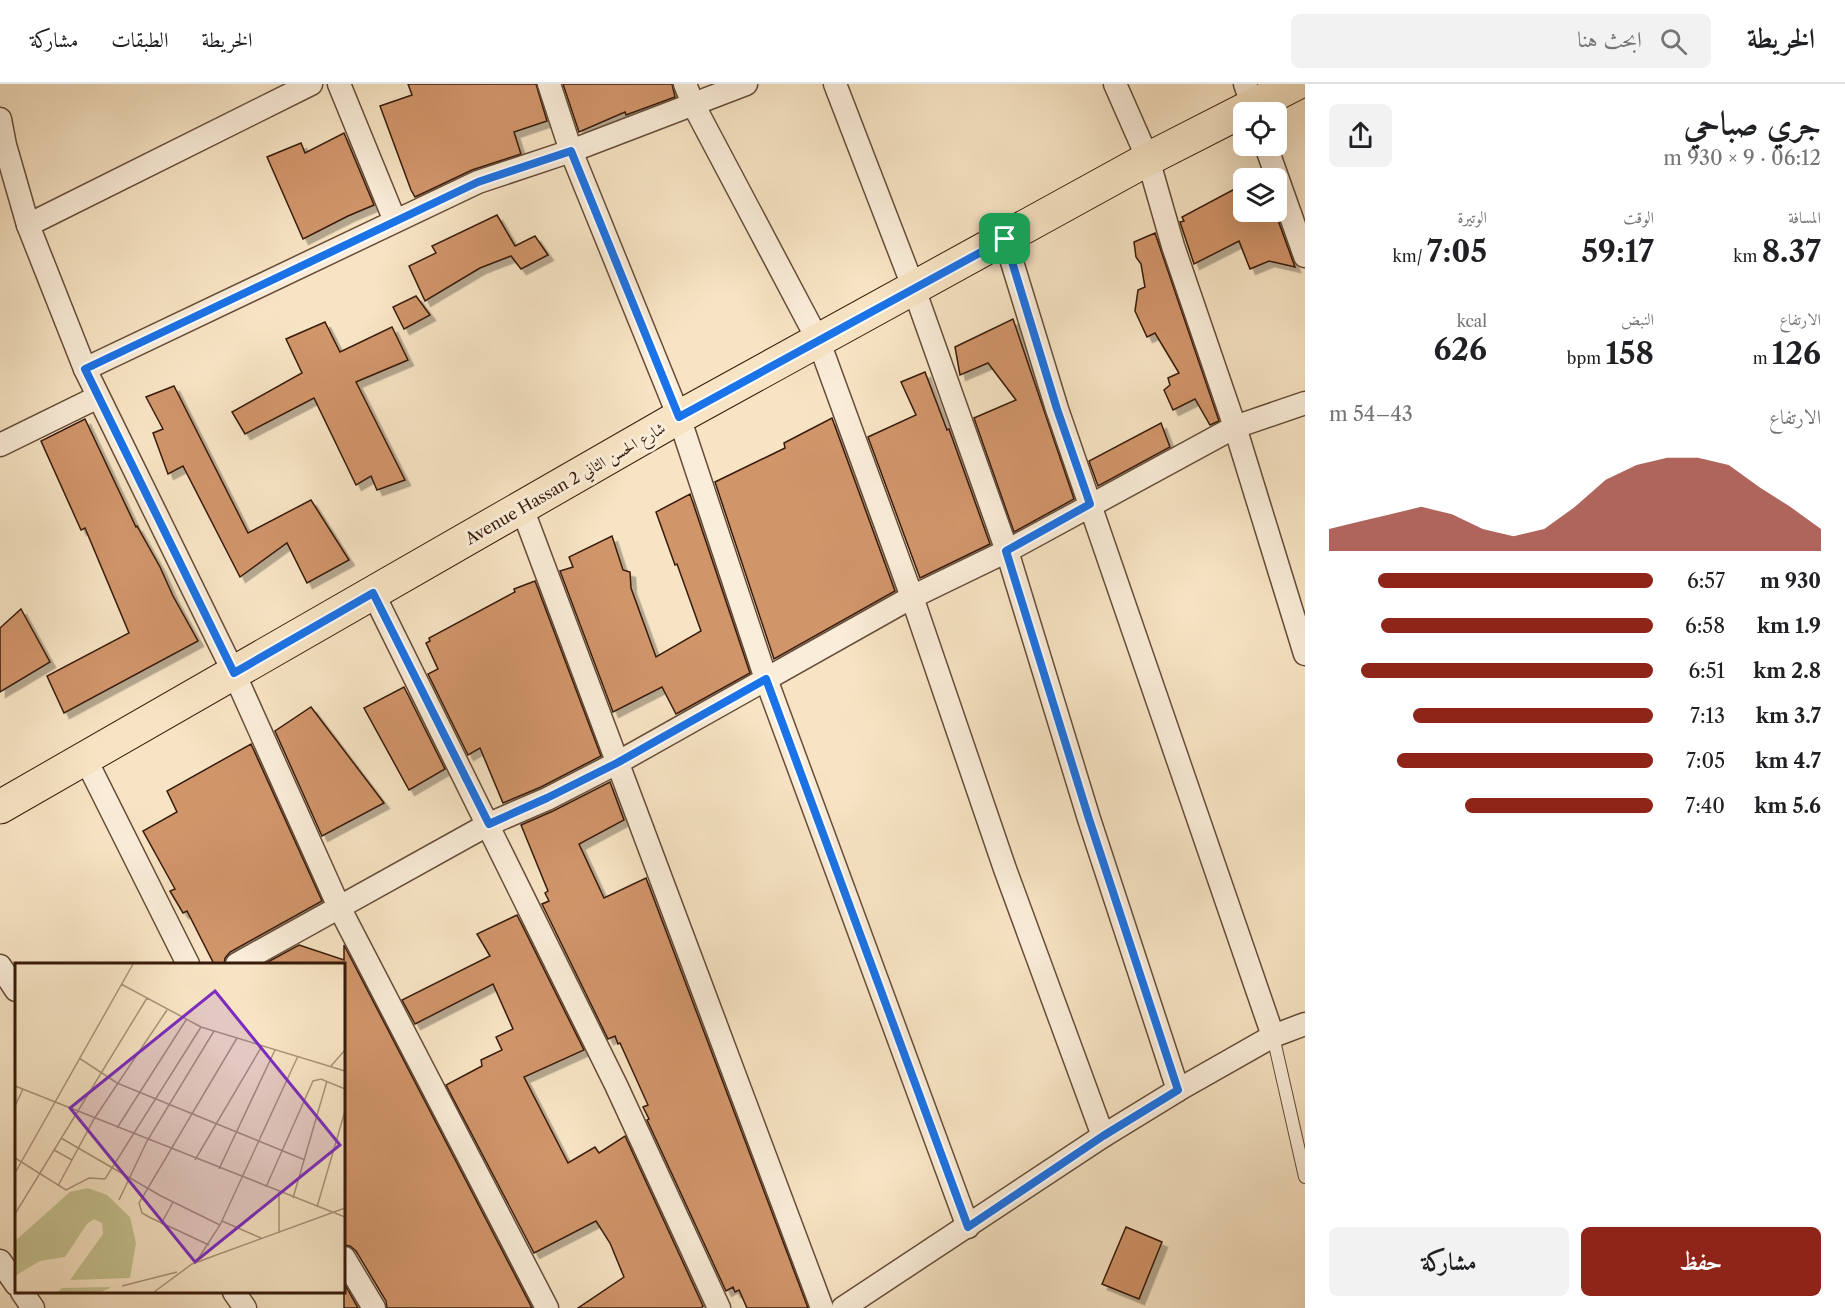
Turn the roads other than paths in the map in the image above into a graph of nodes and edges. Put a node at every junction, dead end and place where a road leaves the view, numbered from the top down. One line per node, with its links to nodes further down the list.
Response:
1 (311, 84): 15 (street)
2 (339, 84): 14 (street)
3 (549, 84): 11 (street)
4 (746, 84): 8 (street)
5 (835, 84): 18 (street)
6 (1115, 84): 13 (street)
7 (1295, 84): 9 (main road, Avenue Hassan 2 شارع الحسن الثاني)
8 (689, 94): 11 (street); 19 (street)
9 (1251, 101): 13 (main road, Avenue Hassan 2 شارع الحسن الثاني)
10 (0, 119): 15 (street)
11 (571, 151): 14 (street); 23 (street)
12 (1270, 156): 17 (street)
13 (1148, 159): 16 (main road, Avenue Hassan 2 شارع الحسن الثاني); 24 (street)
14 (395, 221): 20 (street)
15 (28, 225): 20 (street)
16 (1005, 239): 18 (main road, Avenue Hassan 2 شارع الحسن الثاني); 26 (street)
17 (1305, 256)
18 (914, 289): 19 (main road, Avenue Hassan 2 شارع الحسن الثاني); 28 (street)
19 (819, 342): 23 (main road, Avenue Hassan 2 شارع الحسن الثاني); 30 (street)
20 (85, 369): 21 (street)
21 (98, 397): 25 (street); 32 (street)
22 (1305, 403): 24 (street)
23 (679, 417): 27 (main road, Avenue Hassan 2 شارع الحسن الثاني); 33 (street)
24 (1235, 427): 26 (street); 31 (street)
25 (0, 445)
26 (1090, 504): 28 (street); 44 (street)
27 (522, 508): 29 (main road, Avenue Hassan 2 شارع الحسن الثاني); 35 (street)
28 (1006, 551): 30 (street); 45 (street)
29 (373, 593): 32 (main road, Avenue Hassan 2 شارع الحسن الثاني); 37 (street)
30 (912, 597): 33 (street); 46 (street)
31 (1305, 654)
32 (234, 673): 34 (main road, Avenue Hassan 2 شارع الحسن الثاني); 38 (street)
33 (766, 679): 35 (street); 48 (street)
34 (86, 758): 36 (main road, Avenue Hassan 2 شارع الحسن الثاني); 39 (street)
35 (617, 763): 37 (street); 59 (street)
36 (3, 801)
37 (489, 824): 38 (street); 58 (street)
38 (339, 907): 40 (street); 57 (street)
39 (188, 963)
40 (239, 963)
41 (0, 966): 42 (street)
42 (15, 988)
43 (1305, 1024): 44 (street)
44 (1273, 1036): 45 (street); 47 (lane)
45 (1178, 1090): 46 (street)
46 (1103, 1136): 48 (street)
47 (1305, 1177)
48 (968, 1227): 60 (street)
49 (345, 1260): 56 (street)
50 (0, 1261): 51 (street)
51 (15, 1283)
52 (22, 1293): 54 (street)
53 (235, 1293): 55 (street)
54 (33, 1308)
55 (245, 1308)
56 (374, 1308)
57 (547, 1308)
58 (719, 1308)
59 (822, 1308)
60 (843, 1308)

